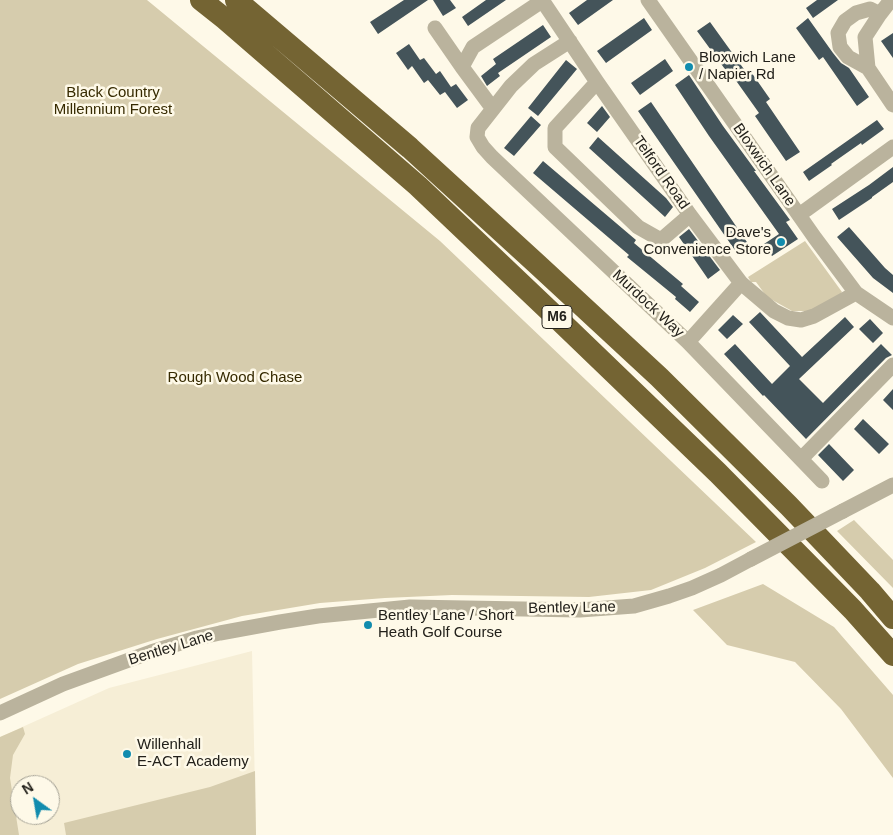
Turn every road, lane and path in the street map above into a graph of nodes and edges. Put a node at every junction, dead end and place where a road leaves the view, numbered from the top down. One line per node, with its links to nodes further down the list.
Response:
1 (201, 0): 26 (highway, M6)
2 (236, 0): 25 (highway, M6)
3 (542, 0): 8 (street, Telford Road); 9 (street)
4 (892, 0): 6 (street)
5 (652, 1): 16 (street, Bloxwich Lane)
6 (880, 14): 10 (street); 10 (street)
7 (435, 28): 9 (street)
8 (570, 41): 11 (street, Telford Road); 13 (street)
9 (462, 67): 13 (street)
10 (868, 68): 12 (street)
11 (597, 82): 15 (street, Telford Road); 15 (street)
12 (893, 105)
13 (493, 109): 20 (street, Murdock Way)
14 (893, 147): 16 (street)
15 (690, 215): 17 (street, Telford Road)
16 (799, 215): 18 (street, Bloxwich Lane)
17 (741, 283): 18 (street, Telford Road); 20 (street)
18 (856, 293): 19 (street, Bloxwich Lane)
19 (893, 318)
20 (688, 342): 22 (street, Murdock Way)
21 (893, 365): 22 (street)
22 (801, 460): 23 (street, Murdock Way)
23 (822, 481)
24 (893, 485): 27 (street, Bentley Lane, bridge)
25 (893, 618)
26 (893, 656)
27 (0, 713)

